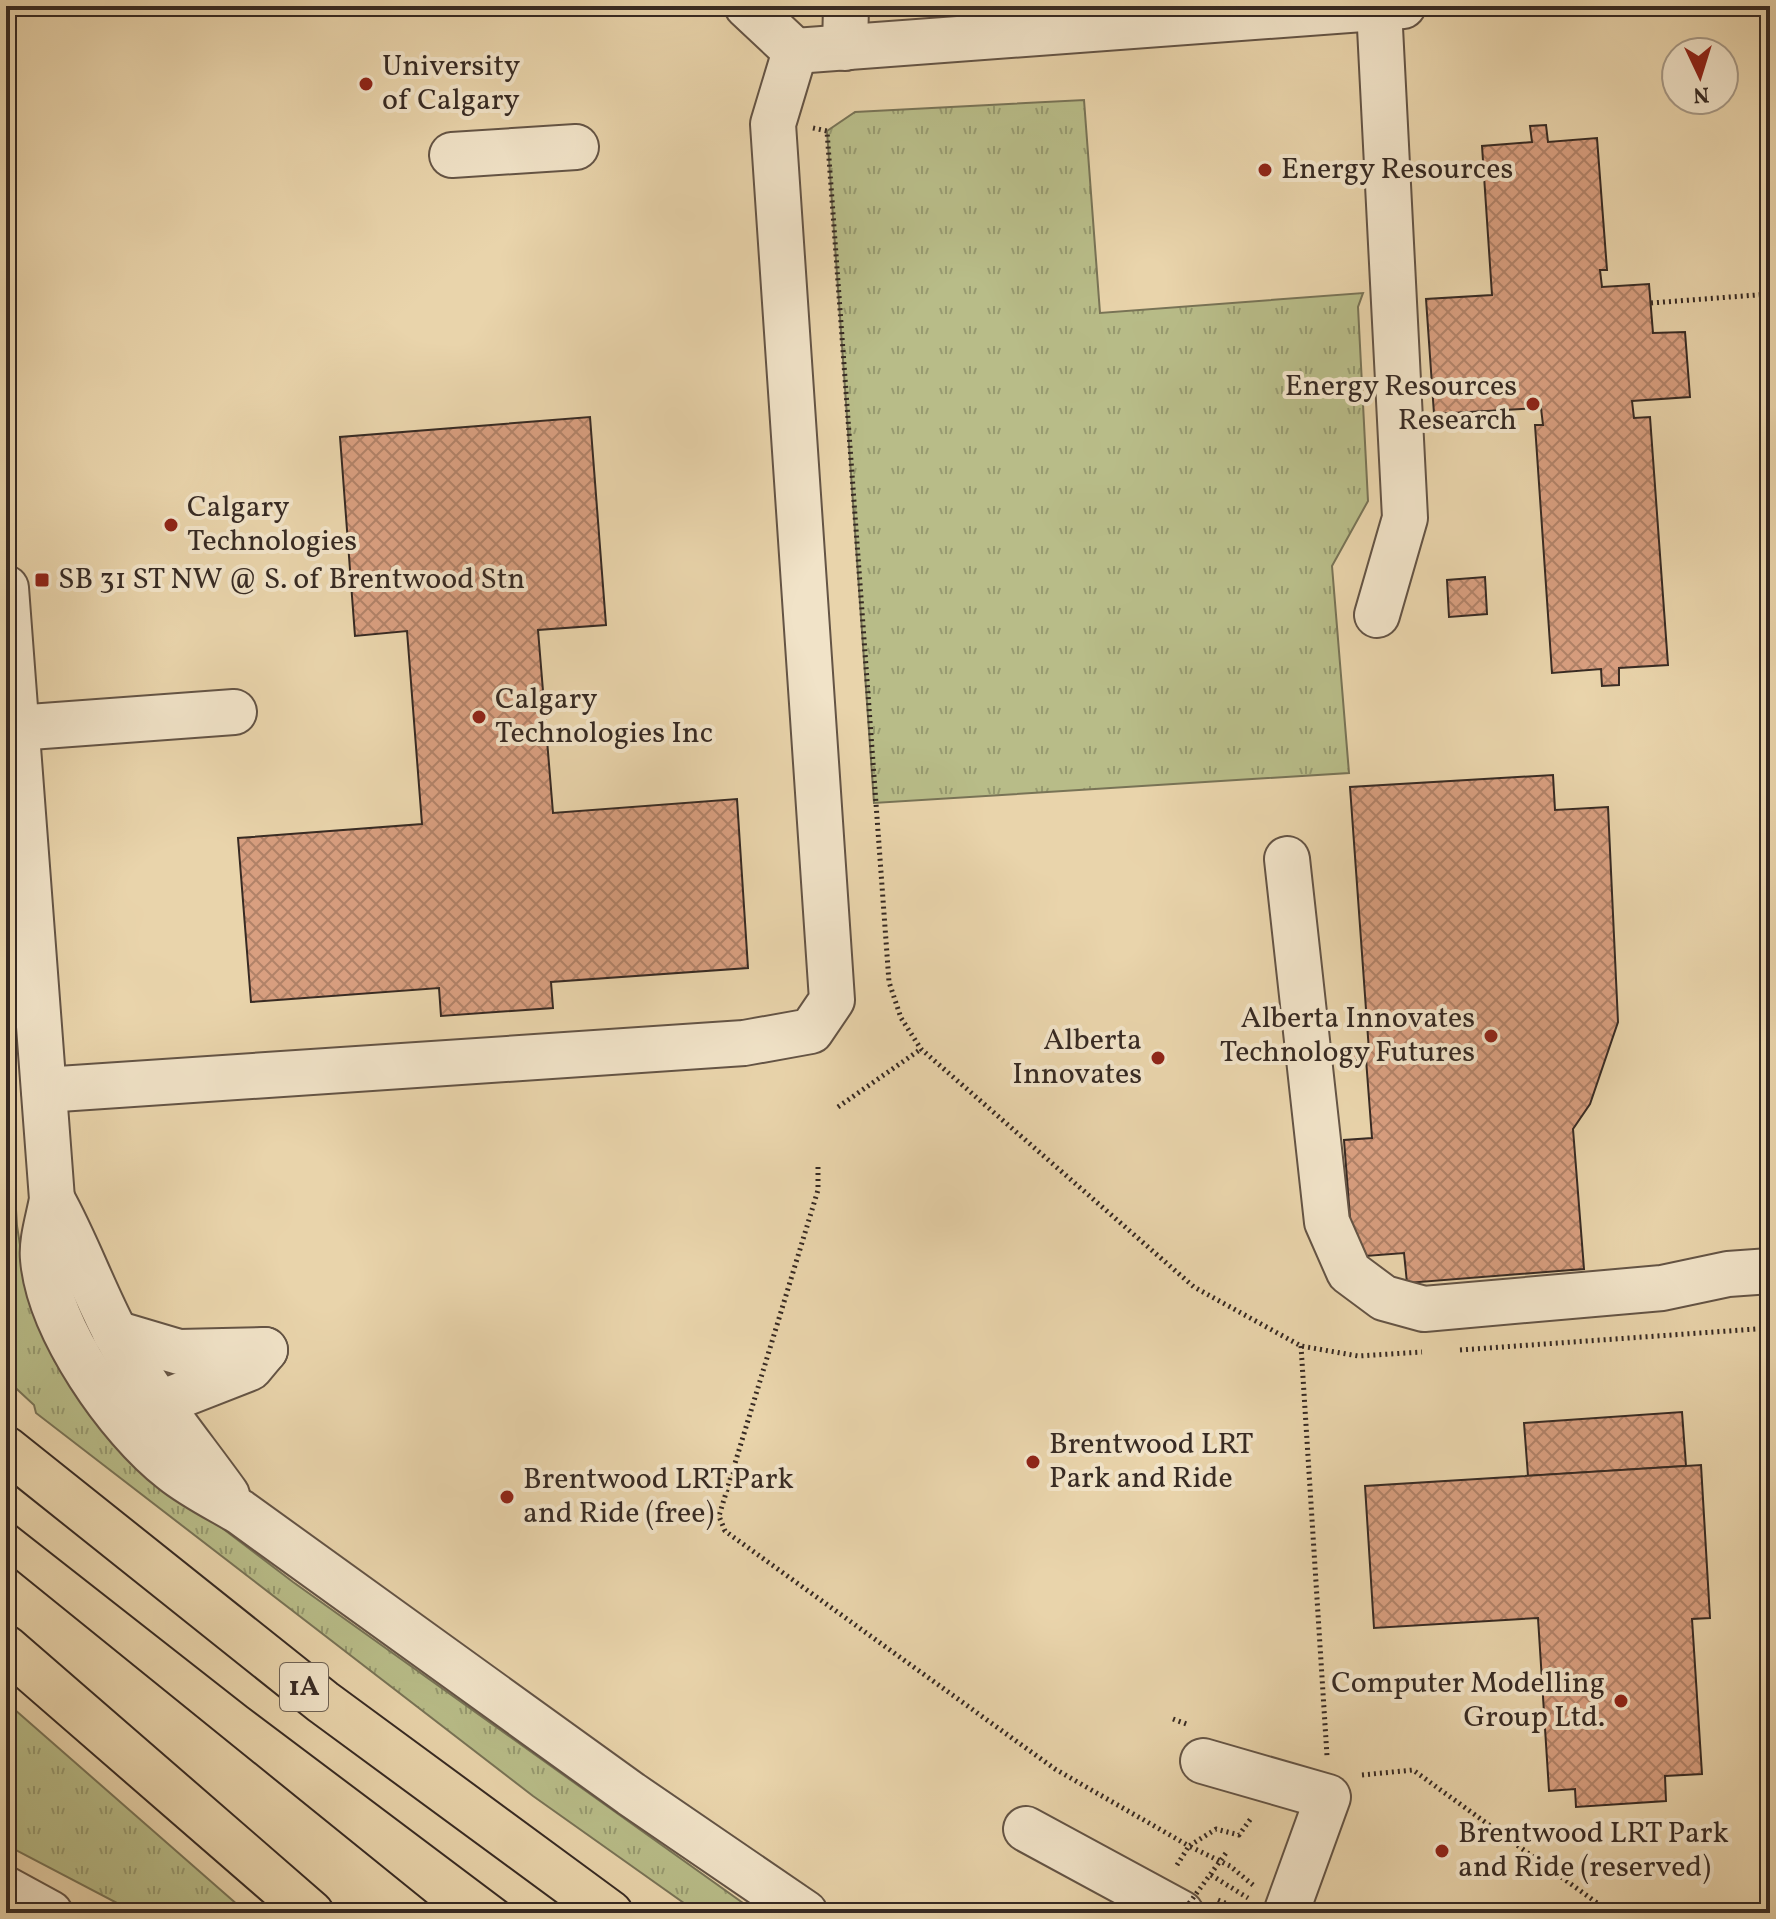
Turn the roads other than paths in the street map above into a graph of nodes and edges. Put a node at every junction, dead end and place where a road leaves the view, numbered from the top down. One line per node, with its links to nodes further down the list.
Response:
1 (747, 6): 4 (street)
2 (1391, 7): 3 (street); 8 (street)
3 (846, 27): 4 (street)
4 (795, 51): 13 (street)
5 (576, 147): 6 (street)
6 (452, 155)
7 (6, 588): 10 (street)
8 (1377, 615)
9 (234, 712): 10 (street)
10 (16, 728): 12 (street)
11 (1287, 859): 15 (street)
12 (21, 998): 13 (street)
13 (44, 1090): 14 (street)
14 (52, 1199): 16 (street); 17 (street)
15 (1770, 1271)
16 (115, 1333): 17 (street); 17 (street)
17 (141, 1411): 27 (street)
18 (6, 1449): 26 (highway, 1A)
19 (6, 1648): 25 (highway)
20 (1203, 1761): 28 (street)
21 (1026, 1829): 23 (street)
22 (6, 1889): 24 (street)
23 (1178, 1900)
24 (50, 1913)
25 (311, 1913)
26 (610, 1913)
27 (805, 1913)
28 (1286, 1913)

